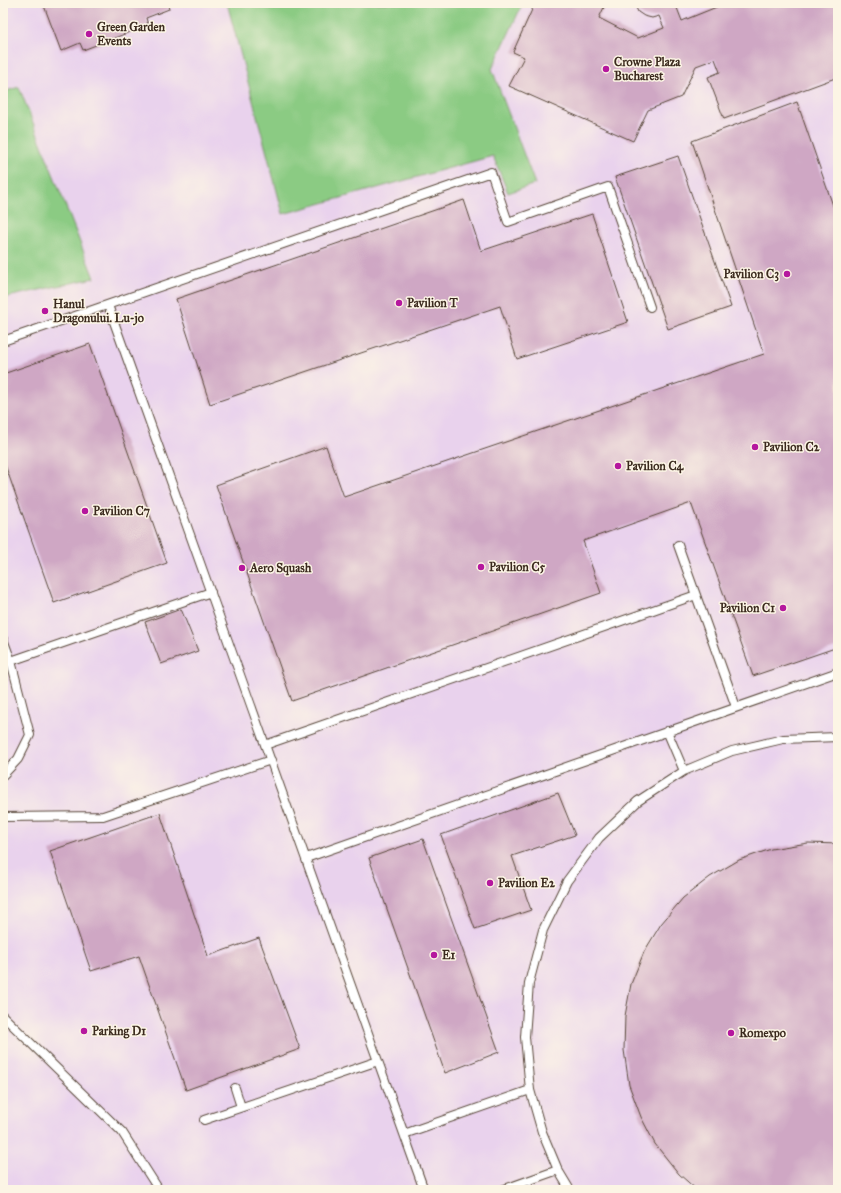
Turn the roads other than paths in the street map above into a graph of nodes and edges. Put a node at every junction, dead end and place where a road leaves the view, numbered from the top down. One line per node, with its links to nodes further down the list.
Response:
1 (108, 305): 2 (lane); 3 (lane); 5 (lane)
2 (650, 307)
3 (3, 341)
4 (678, 545): 6 (lane)
5 (211, 592): 8 (lane); 13 (lane)
6 (696, 595): 10 (lane); 13 (lane)
7 (3, 639): 8 (lane)
8 (11, 661): 16 (lane)
9 (838, 672): 10 (lane)
10 (736, 707): 11 (lane)
11 (667, 731): 15 (lane); 18 (lane)
12 (838, 737): 15 (lane)
13 (266, 744): 14 (lane)
14 (271, 760): 17 (lane); 18 (lane)
15 (684, 771): 22 (lane)
16 (3, 775)
17 (3, 817)
18 (306, 858): 20 (lane)
19 (3, 1016): 27 (lane)
20 (378, 1061): 23 (lane); 25 (lane)
21 (235, 1088): 23 (lane)
22 (530, 1090): 25 (lane); 26 (lane)
23 (242, 1107): 24 (lane)
24 (204, 1120)
25 (404, 1134): 28 (lane)
26 (558, 1170): 29 (lane); 30 (lane)
27 (159, 1190)
28 (424, 1190)
29 (502, 1190)
30 (570, 1190)

